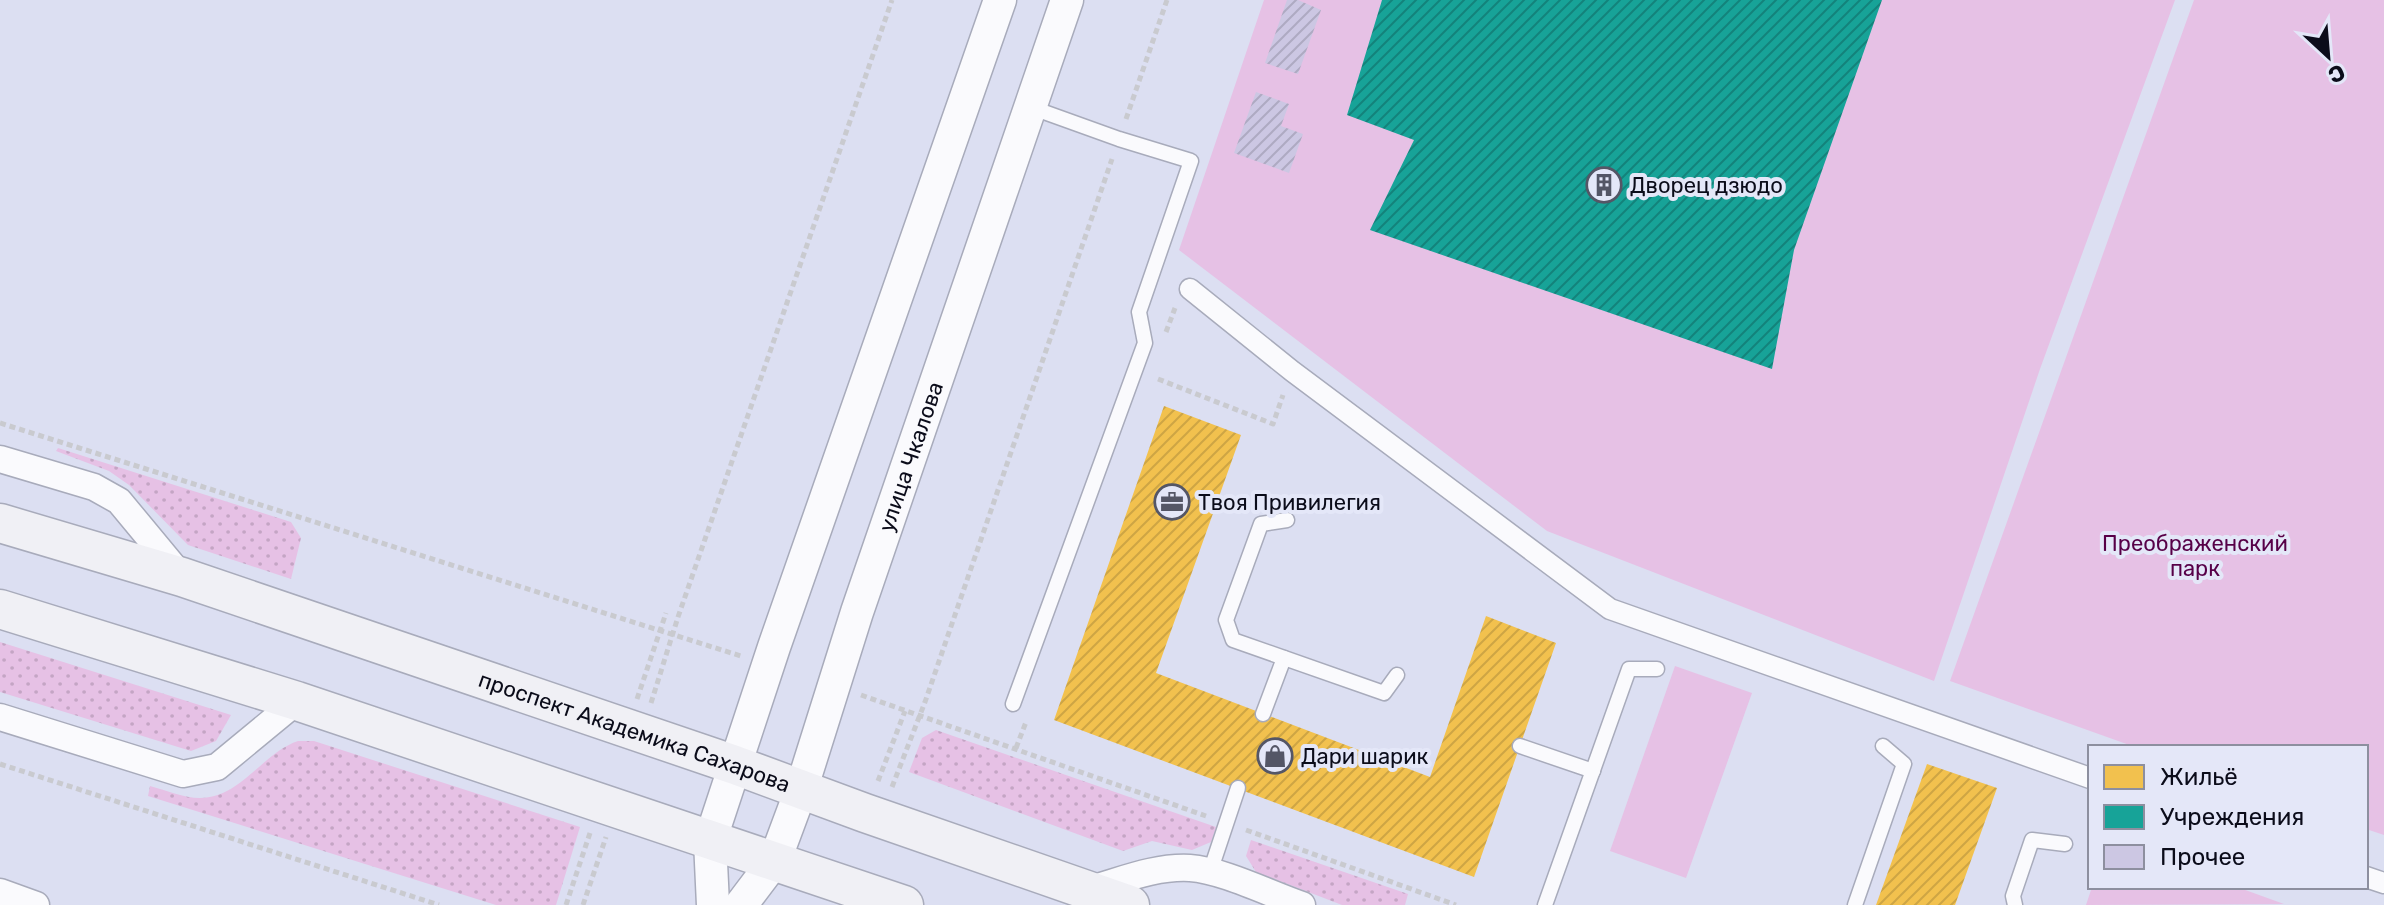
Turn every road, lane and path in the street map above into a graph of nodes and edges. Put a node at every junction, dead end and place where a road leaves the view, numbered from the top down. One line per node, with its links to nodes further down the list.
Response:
1 (892, 0): 16 (path)
2 (1000, 0): 18 (street)
3 (1067, 0): 5 (street, улица Чкалова)
4 (1167, 0): 6 (path)
5 (1030, 107): 6 (lane); 21 (street, улица Чкалова)
6 (1119, 139): 23 (lane); 25 (path)
7 (1190, 289): 8 (street)
8 (1292, 371): 9 (path); 33 (street)
9 (1158, 379)
10 (0, 423): 16 (path)
11 (0, 459): 14 (street)
12 (1287, 520): 17 (lane)
13 (0, 523): 14 (main road, проспект Академика Сахарова)
14 (182, 577): 27 (main road, проспект Академика Сахарова)
15 (0, 609): 22 (main road)
16 (673, 633): 18 (path); 27 (path)
17 (1284, 658): 20 (lane); 24 (lane)
18 (768, 665): 31 (street)
19 (1657, 669): 32 (lane)
20 (1397, 675)
21 (832, 685): 25 (path); 35 (street, улица Чкалова)
22 (297, 701): 26 (street); 36 (main road)
23 (1013, 704)
24 (1263, 714)
25 (918, 716): 37 (path); 38 (path)
26 (0, 717)
27 (641, 734): 31 (main road, проспект Академика Сахарова)
28 (1520, 746): 32 (lane)
29 (1883, 746): 55 (lane)
30 (0, 764): 46 (path)
31 (735, 765): 35 (main road, проспект Академика Сахарова); 39 (street)
32 (1593, 771): 54 (lane)
33 (2088, 777)
34 (1238, 788): 38 (lane)
35 (801, 790): 37 (main road, проспект Академика Сахарова); 41 (street, улица Чкалова)
36 (616, 808): 39 (main road); 47 (path)
37 (881, 819): 43 (main road, проспект Академика Сахарова)
38 (1226, 823): 42 (lane); 53 (path)
39 (710, 841): 41 (main road); 48 (street)
40 (2065, 844): 56 (lane)
41 (775, 860): 49 (street, улица Чкалова); 50 (main road)
42 (1210, 872): 43 (street); 52 (street)
43 (1087, 890): 51 (main road, проспект Академика Сахарова)
44 (0, 892): 45 (street)
45 (36, 905)
46 (439, 905)
47 (583, 905)
48 (713, 905)
49 (741, 905)
50 (904, 905)
51 (1130, 905)
52 (1302, 905)
53 (1456, 905)
54 (1545, 905)
55 (1855, 905)
56 (2015, 905)

